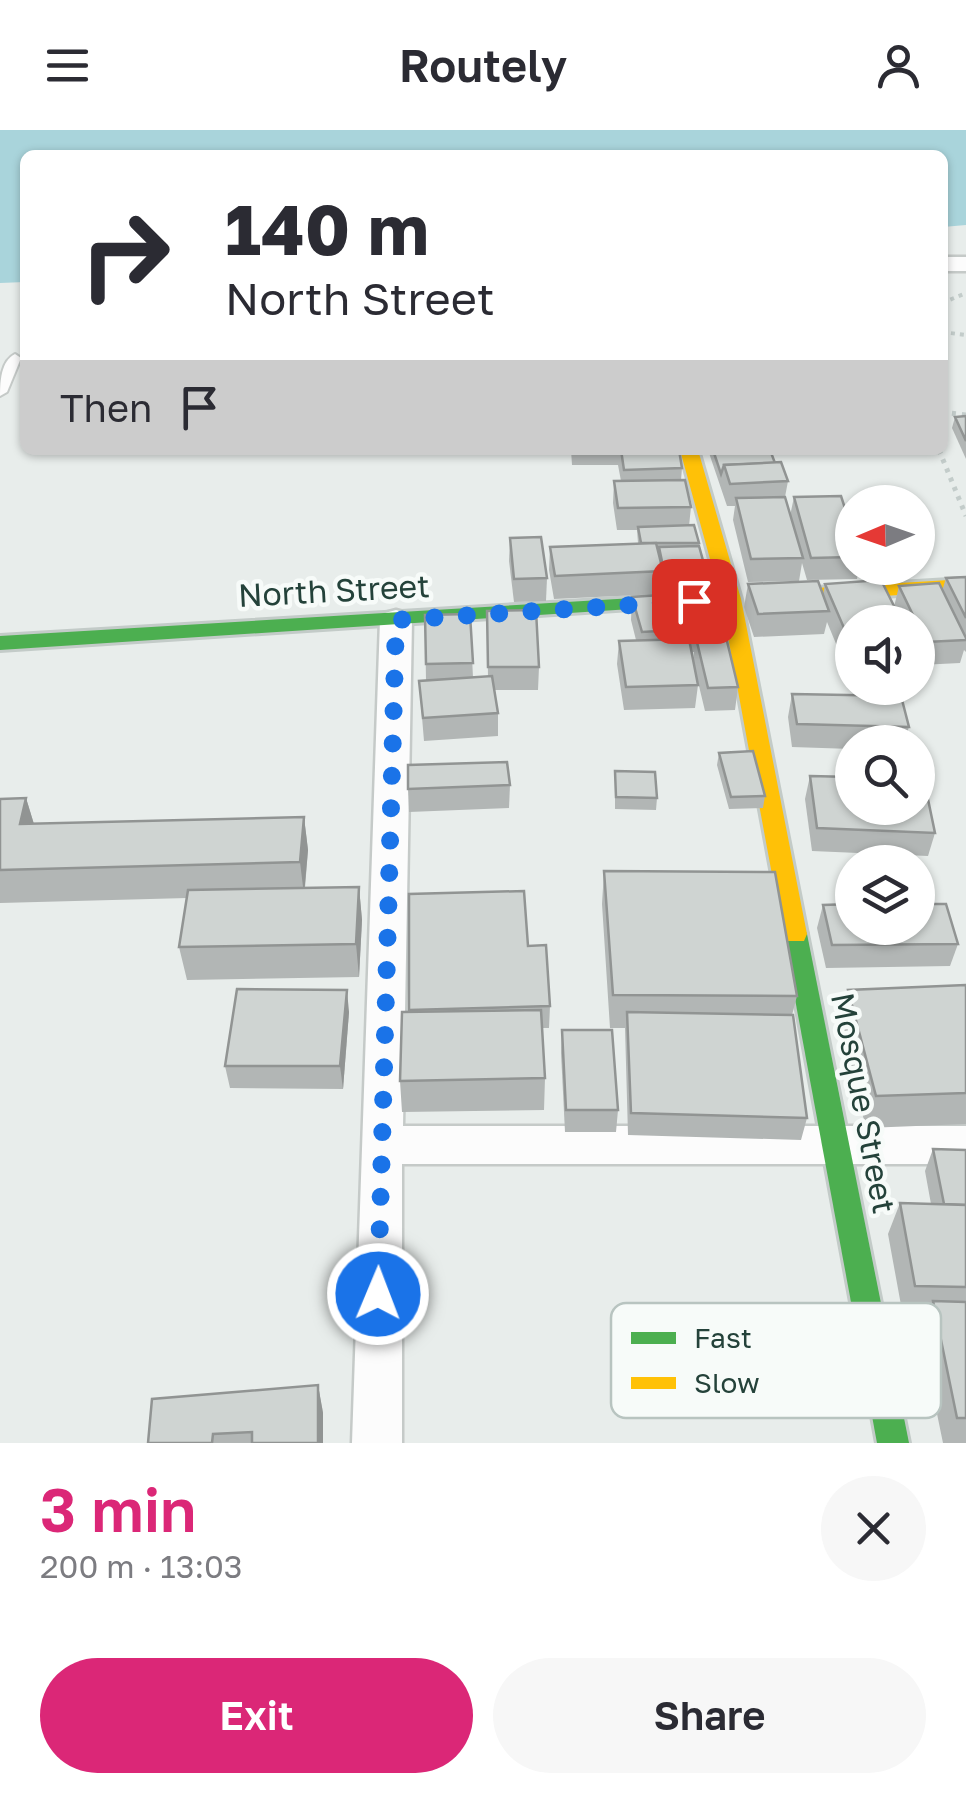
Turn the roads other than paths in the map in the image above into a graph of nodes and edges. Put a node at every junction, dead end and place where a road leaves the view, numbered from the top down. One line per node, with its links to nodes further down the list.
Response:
1 (16, 358): 2 (lane)
2 (4, 373): 3 (lane)
3 (0, 392)
4 (691, 455): 7 (street, Mosque Street)
5 (966, 585): 6 (street)
6 (790, 595)
7 (741, 598): 8 (street, North Street); 10 (street, Mosque Street)
8 (396, 620): 9 (street, North Street); 11 (street)
9 (0, 644)
10 (838, 1143): 11 (street); 12 (street); 13 (street, Mosque Street)
11 (380, 1145): 15 (street)
12 (966, 1145)
13 (867, 1303)
14 (888, 1418): 16 (street, Mosque Street)
15 (376, 1443)
16 (893, 1443)

